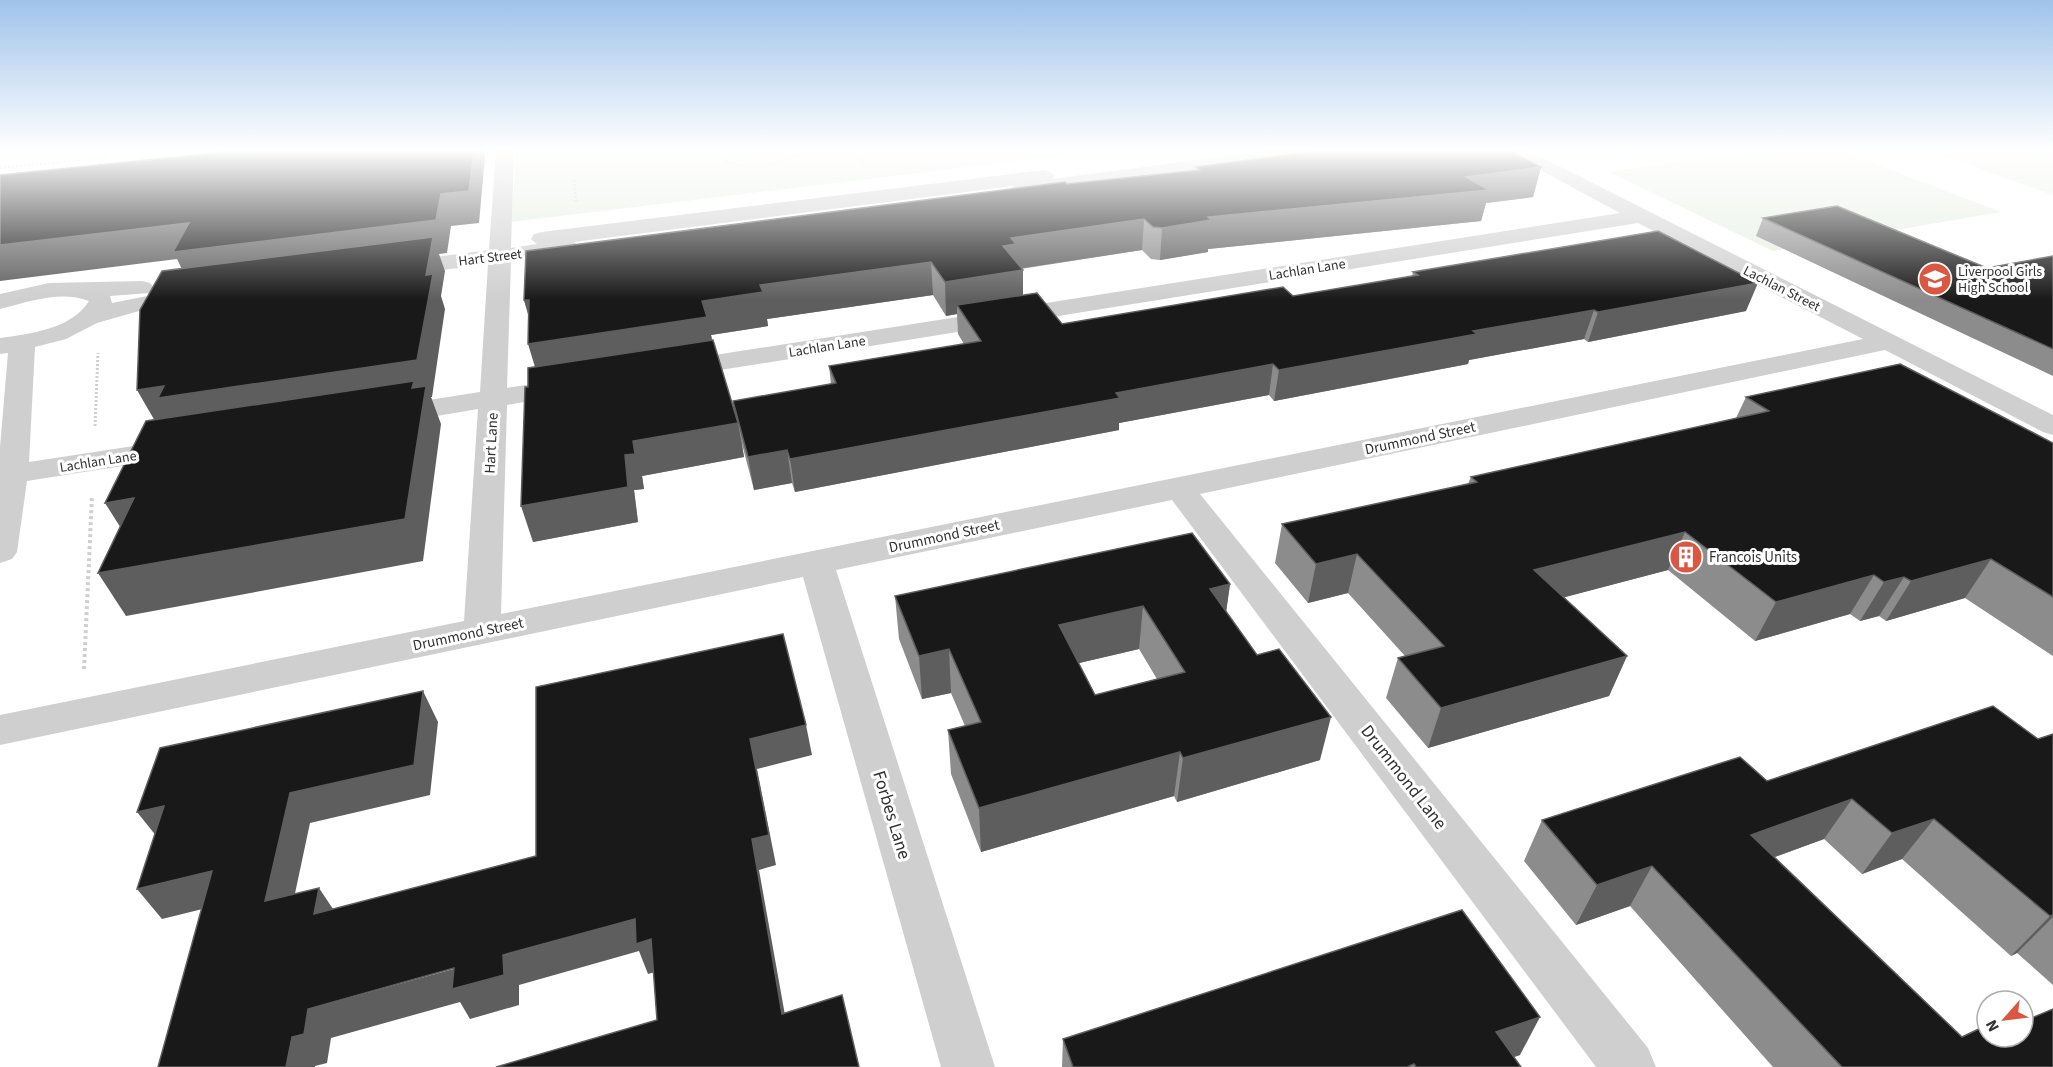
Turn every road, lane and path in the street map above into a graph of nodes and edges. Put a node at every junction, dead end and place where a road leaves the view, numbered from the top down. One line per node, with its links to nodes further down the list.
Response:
1 (503, 200): 6 (street, Hart Lane)
2 (877, 200): 6 (street, Hart Street)
3 (911, 200): 6 (street, Hart Street)
4 (1609, 200): 5 (street, Lachlan Street)
5 (1641, 216): 11 (street, Lachlan Street); 14 (street, Lachlan Lane)
6 (500, 250): 7 (street, Hart Street); 16 (street, Hart Lane)
7 (377, 266)
8 (75, 290): 9 (street); 10 (street); 10 (street)
9 (6, 299)
10 (90, 317): 12 (street)
11 (1888, 342): 18 (street, Lachlan Street); 22 (street, Drummond Street)
12 (11, 345): 21 (street)
13 (98, 355): 20 (path)
14 (647, 374)
15 (600, 381): 16 (street)
16 (493, 398): 17 (street); 25 (street, Hart Lane)
17 (364, 419)
18 (2053, 426)
19 (199, 445): 20 (street, Lachlan Lane)
20 (93, 462): 21 (street, Lachlan Lane); 26 (path)
21 (13, 474): 23 (street)
22 (1179, 488): 24 (street, Drummond Street); 29 (street, Drummond Lane)
23 (0, 552)
24 (816, 562): 25 (street, Drummond Street); 28 (street, Forbes Lane)
25 (482, 631): 27 (street, Drummond Street)
26 (84, 669)
27 (0, 730)
28 (968, 1067)
29 (1629, 1067)

